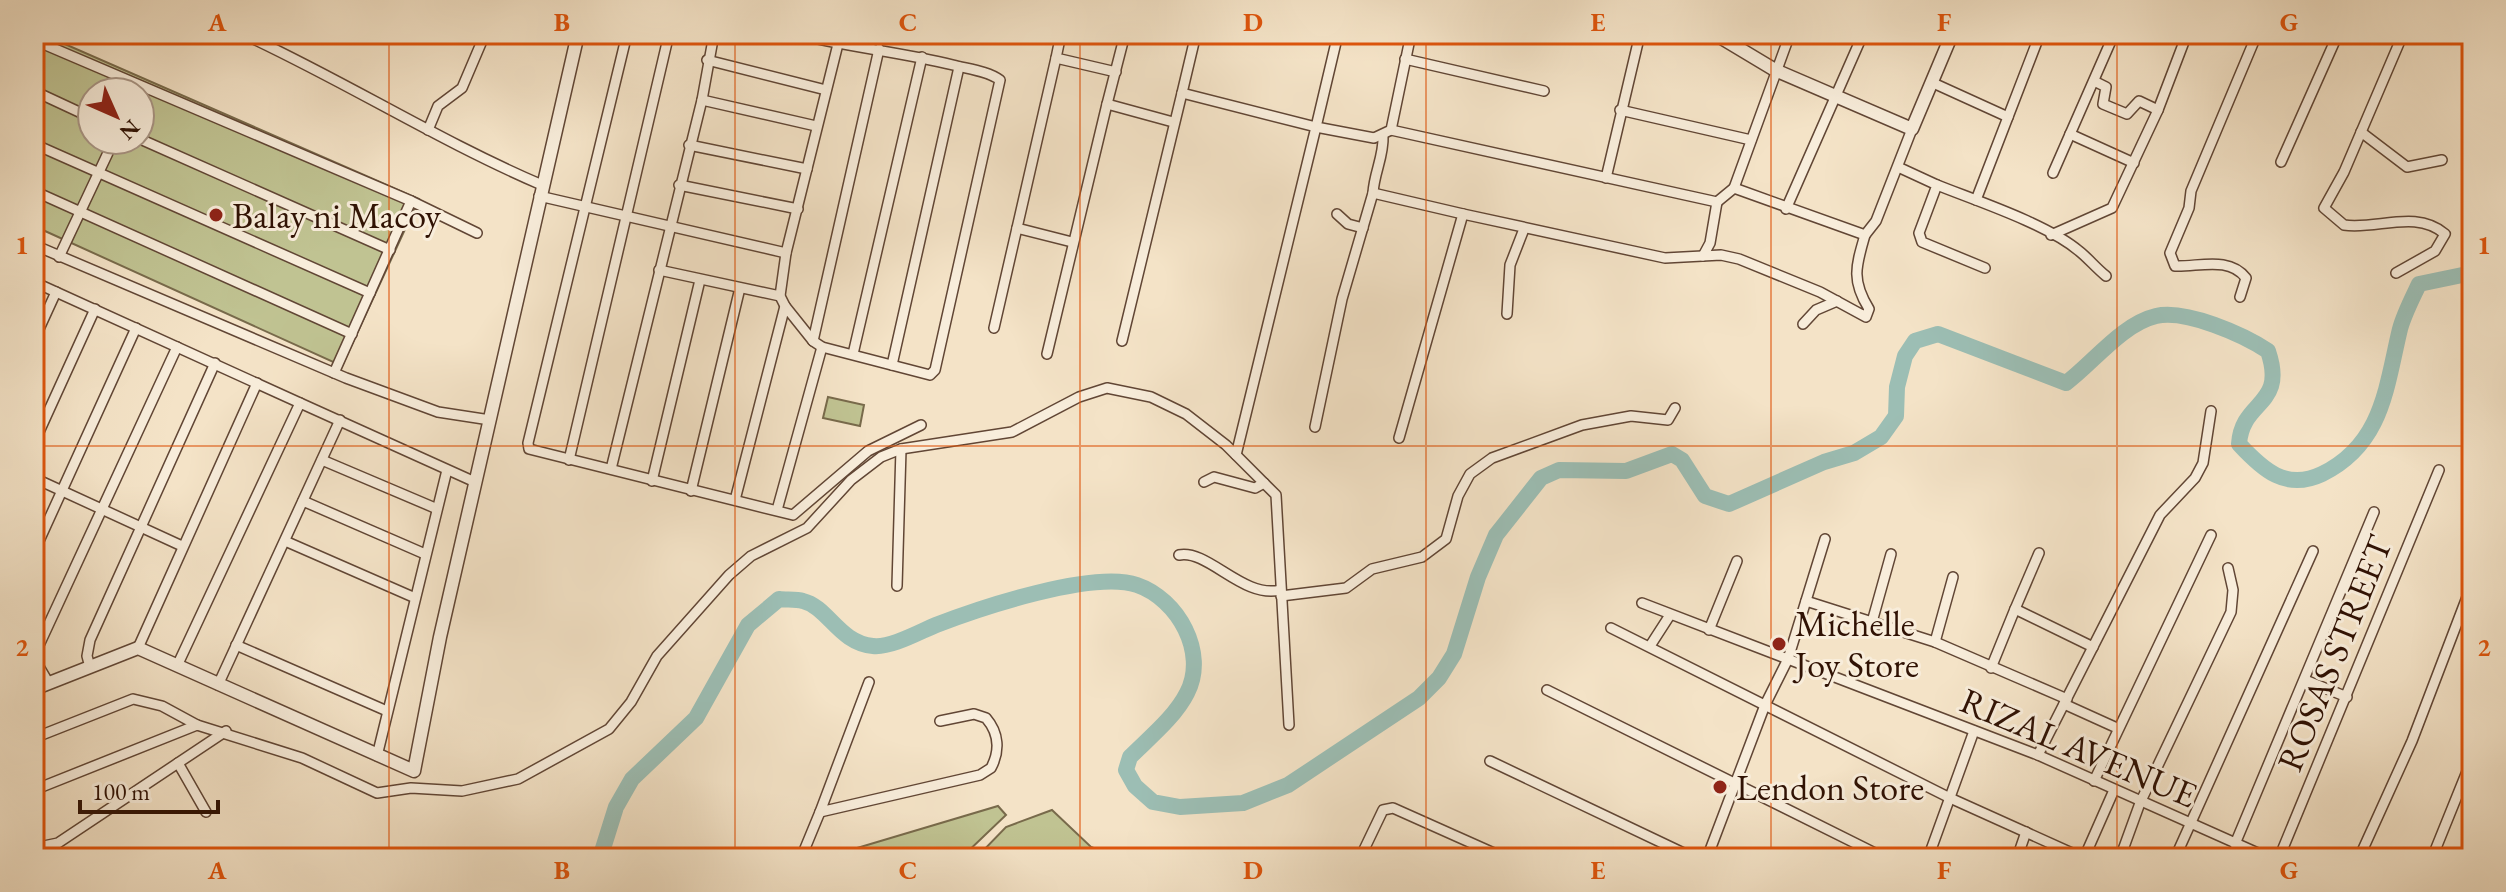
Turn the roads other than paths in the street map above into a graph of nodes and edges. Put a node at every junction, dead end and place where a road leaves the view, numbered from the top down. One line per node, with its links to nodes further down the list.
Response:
1 (243, 34): 56 (street)
2 (485, 34): 56 (street)
3 (578, 34): 77 (street)
4 (627, 34): 82 (street)
5 (669, 34): 88 (street)
6 (714, 34): 33 (street)
7 (795, 34): 25 (street)
8 (854, 34): 28 (street)
9 (1061, 34): 31 (street)
10 (1125, 34): 36 (street)
11 (1196, 34): 43 (street)
12 (1338, 34): 54 (street)
13 (1411, 34): 32 (street)
14 (1640, 34): 48 (street)
15 (1790, 34): 35 (street)
16 (1863, 34): 45 (street)
17 (1952, 34): 39 (street)
18 (2040, 34): 51 (street)
19 (2114, 34): 38 (street)
20 (2187, 34): 49 (street)
21 (2257, 34): 112 (street)
22 (2338, 34): 66 (street)
23 (2403, 34): 57 (street)
24 (1721, 35): 35 (street)
25 (808, 36): 27 (street)
26 (34, 40): 37 (street)
27 (838, 44): 28 (street); 40 (street)
28 (851, 45): 29 (street)
29 (879, 49): 30 (street); 123 (street)
30 (922, 57): 34 (street); 125 (street)
31 (1056, 58): 36 (street); 90 (street)
32 (1405, 59): 42 (street); 58 (street)
33 (707, 60): 40 (street); 46 (street)
34 (959, 67): 128 (street); 128 (street)
35 (1775, 70): 45 (street); 60 (street)
36 (1116, 72): 47 (street)
37 (108, 76)
38 (2094, 81): 49 (street); 59 (street)
39 (1931, 82): 51 (street); 55 (street)
40 (826, 90): 53 (street)
41 (34, 91): 50 (street)
42 (1544, 91)
43 (1182, 93): 52 (street); 54 (street)
44 (156, 98): 80 (street)
45 (1834, 98): 55 (street); 84 (street)
46 (702, 100): 53 (street); 62 (street)
47 (1107, 104): 52 (street); 96 (street)
48 (1620, 110): 60 (street); 72 (street)
49 (2158, 110): 67 (street)
50 (76, 111)
51 (2008, 117): 79 (street)
52 (1173, 122): 122 (street)
53 (816, 126): 69 (street)
54 (1316, 127): 58 (street); 141 (street)
55 (1912, 129): 68 (street)
56 (428, 130): 77 (street)
57 (2361, 132): 65 (street); 104 (street)
58 (1387, 133): 72 (street); 78 (street)
59 (2070, 134): 67 (street); 71 (street)
60 (1751, 140): 75 (street)
61 (34, 144): 70 (street)
62 (689, 145): 69 (street); 73 (street)
63 (156, 146): 98 (street)
64 (106, 156): 70 (street)
65 (2442, 160)
66 (2281, 162)
67 (2134, 163): 95 (street)
68 (1898, 167): 74 (street); 94 (street)
69 (807, 169): 83 (street)
70 (99, 172): 85 (street); 110 (street)
71 (2053, 173)
72 (1606, 178): 81 (street)
73 (679, 185): 83 (street); 89 (street)
74 (1937, 185): 79 (street); 102 (street)
75 (1734, 188): 81 (street); 84 (street)
76 (34, 191): 85 (street)
77 (541, 191): 82 (street); 135 (street)
78 (1373, 193): 87 (street); 91 (street)
79 (1976, 200): 95 (street)
80 (411, 201): 93 (street); 98 (street)
81 (1717, 202): 100 (street)
82 (583, 207): 88 (street); 143 (street)
83 (798, 209): 99 (street)
84 (1786, 209): 94 (street)
85 (81, 212): 101 (street); 120 (street)
86 (1337, 214): 91 (street)
87 (1463, 214): 92 (street); 138 (street)
88 (626, 216): 89 (street); 143 (street)
89 (668, 227): 99 (street); 103 (street)
90 (1017, 228): 96 (street); 119 (street)
91 (1363, 228): 137 (street)
92 (1524, 229): 100 (street); 116 (street)
93 (477, 233)
94 (1865, 235): 113 (street)
95 (2051, 235): 105 (street)
96 (1072, 242): 126 (street)
97 (34, 245): 101 (street)
98 (390, 250): 110 (street)
99 (786, 253): 111 (street)
100 (1703, 256): 113 (street)
101 (59, 257): 129 (street)
102 (1985, 268)
103 (659, 270): 106 (street); 144 (street)
104 (2396, 273)
105 (2106, 276)
106 (700, 280): 108 (street); 148 (street)
107 (34, 282): 109 (street)
108 (740, 288): 111 (street); 153 (street)
109 (56, 292): 115 (street); 121 (street)
110 (370, 293): 120 (street)
111 (780, 296): 114 (street)
112 (2240, 297)
113 (1837, 301): 117 (street)
114 (785, 306): 123 (street); 154 (street)
115 (95, 309): 118 (street); 139 (street)
116 (1507, 314)
117 (1803, 324)
118 (136, 328): 124 (street); 152 (street)
119 (994, 328)
120 (352, 334): 129 (street)
121 (34, 340)
122 (1122, 341)
123 (818, 344): 125 (street); 158 (street)
124 (177, 347): 127 (street); 157 (street)
125 (853, 354): 128 (street)
126 (1047, 354)
127 (215, 363): 130 (street); 160 (street)
128 (892, 365)
129 (334, 373): 135 (street)
130 (257, 383): 131 (street); 164 (street)
131 (300, 403): 134 (street); 192 (street)
132 (1675, 408): 176 (street)
133 (2211, 411): 188 (street)
134 (340, 420): 142 (street); 145 (street)
135 (490, 420): 149 (street)
136 (921, 425): 158 (street)
137 (1315, 427)
138 (1399, 438)
139 (34, 443)
140 (901, 449): 141 (street); 175 (street); 220 (street)
141 (1236, 455): 151 (street)
142 (322, 460): 155 (street); 156 (street)
143 (569, 460): 144 (street)
144 (611, 469): 148 (street)
145 (447, 470): 149 (street); 156 (street)
146 (2439, 470): 201 (street, ROSAS STREET)
147 (34, 478): 152 (street)
148 (652, 481): 153 (street)
149 (475, 482): 217 (street)
150 (1204, 482): 151 (street)
151 (1264, 483): 176 (street)
152 (62, 491): 157 (street); 166 (street)
153 (691, 491): 154 (street)
154 (735, 500): 158 (street)
155 (303, 501): 163 (street); 168 (street)
156 (435, 508): 168 (street)
157 (103, 509): 160 (street); 190 (street)
158 (777, 510)
159 (2374, 512): 195 (street)
160 (143, 527): 164 (street); 193 (street)
161 (2211, 535): 208 (street)
162 (1825, 539): 178 (street)
163 (285, 541): 177 (street); 186 (street)
164 (182, 546): 189 (street)
165 (2313, 551): 227 (street)
166 (34, 552)
167 (2039, 553): 180 (street)
168 (425, 554): 177 (street)
169 (1891, 554): 182 (street)
170 (1179, 555): 176 (street)
171 (1737, 561): 184 (street)
172 (2228, 568): 224 (street)
173 (1953, 577): 185 (street)
174 (2472, 584): 244 (street)
175 (897, 586)
176 (1280, 593): 207 (street)
177 (413, 597): 204 (street)
178 (1806, 601): 182 (street); 191 (street)
179 (1642, 603): 181 (street, RIZAL AVENUE)
180 (2015, 609): 188 (street); 194 (street)
181 (1670, 615): 184 (street, RIZAL AVENUE); 187 (street)
182 (1872, 622): 185 (street)
183 (1611, 628): 187 (street)
184 (1709, 630): 191 (street, RIZAL AVENUE)
185 (1935, 642): 194 (street)
186 (236, 645): 198 (street); 204 (street)
187 (1650, 646): 203 (street)
188 (2093, 647): 202 (street)
189 (138, 648): 192 (street); 193 (street)
190 (34, 657): 196 (street)
191 (1788, 659): 203 (street); 210 (street, RIZAL AVENUE)
192 (177, 666): 198 (street)
193 (90, 667): 196 (street)
194 (1991, 668): 202 (street)
195 (2305, 680): 201 (street); 229 (street)
196 (48, 682): 199 (street)
197 (869, 682): 226 (street)
198 (218, 685): 213 (street)
199 (34, 689)
200 (1547, 690): 219 (street)
201 (2347, 697): 243 (street, ROSAS STREET)
202 (2065, 702): 208 (street); 212 (street)
203 (1765, 705): 219 (street); 223 (street)
204 (387, 711): 213 (street)
205 (940, 721): 226 (street)
206 (197, 725): 209 (street); 211 (street); 221 (street)
207 (1289, 725)
208 (2117, 728): 218 (street)
209 (226, 731): 216 (street); 220 (street)
210 (1974, 731): 212 (street, RIZAL AVENUE); 223 (street)
211 (34, 738)
212 (2038, 755): 218 (street, RIZAL AVENUE)
213 (377, 756): 217 (street)
214 (2472, 759): 245 (street)
215 (1490, 761): 234 (street)
216 (178, 763): 225 (street); 230 (street)
217 (414, 771): 220 (street)
218 (2094, 781): 222 (street, RIZAL AVENUE)
219 (1738, 782): 235 (street); 236 (street)
220 (411, 788)
221 (34, 790)
222 (2114, 790): 224 (street, RIZAL AVENUE); 239 (street)
223 (1950, 798): 228 (street); 237 (street)
224 (2140, 803): 227 (street, RIZAL AVENUE); 240 (street)
225 (206, 812)
226 (820, 812): 231 (street)
227 (2189, 825): 229 (street, RIZAL AVENUE); 241 (street)
228 (2026, 832): 238 (street); 239 (street)
229 (2235, 844): 242 (street, RIZAL AVENUE)
230 (34, 848)
231 (801, 858)
232 (1360, 858): 233 (street)
233 (1505, 858)
234 (1694, 858)
235 (1707, 858)
236 (1885, 858)
237 (1928, 858)
238 (2017, 858)
239 (2083, 858)
240 (2120, 858)
241 (2175, 858)
242 (2269, 858)
243 (2279, 858)
244 (2359, 858)
245 (2432, 858)

